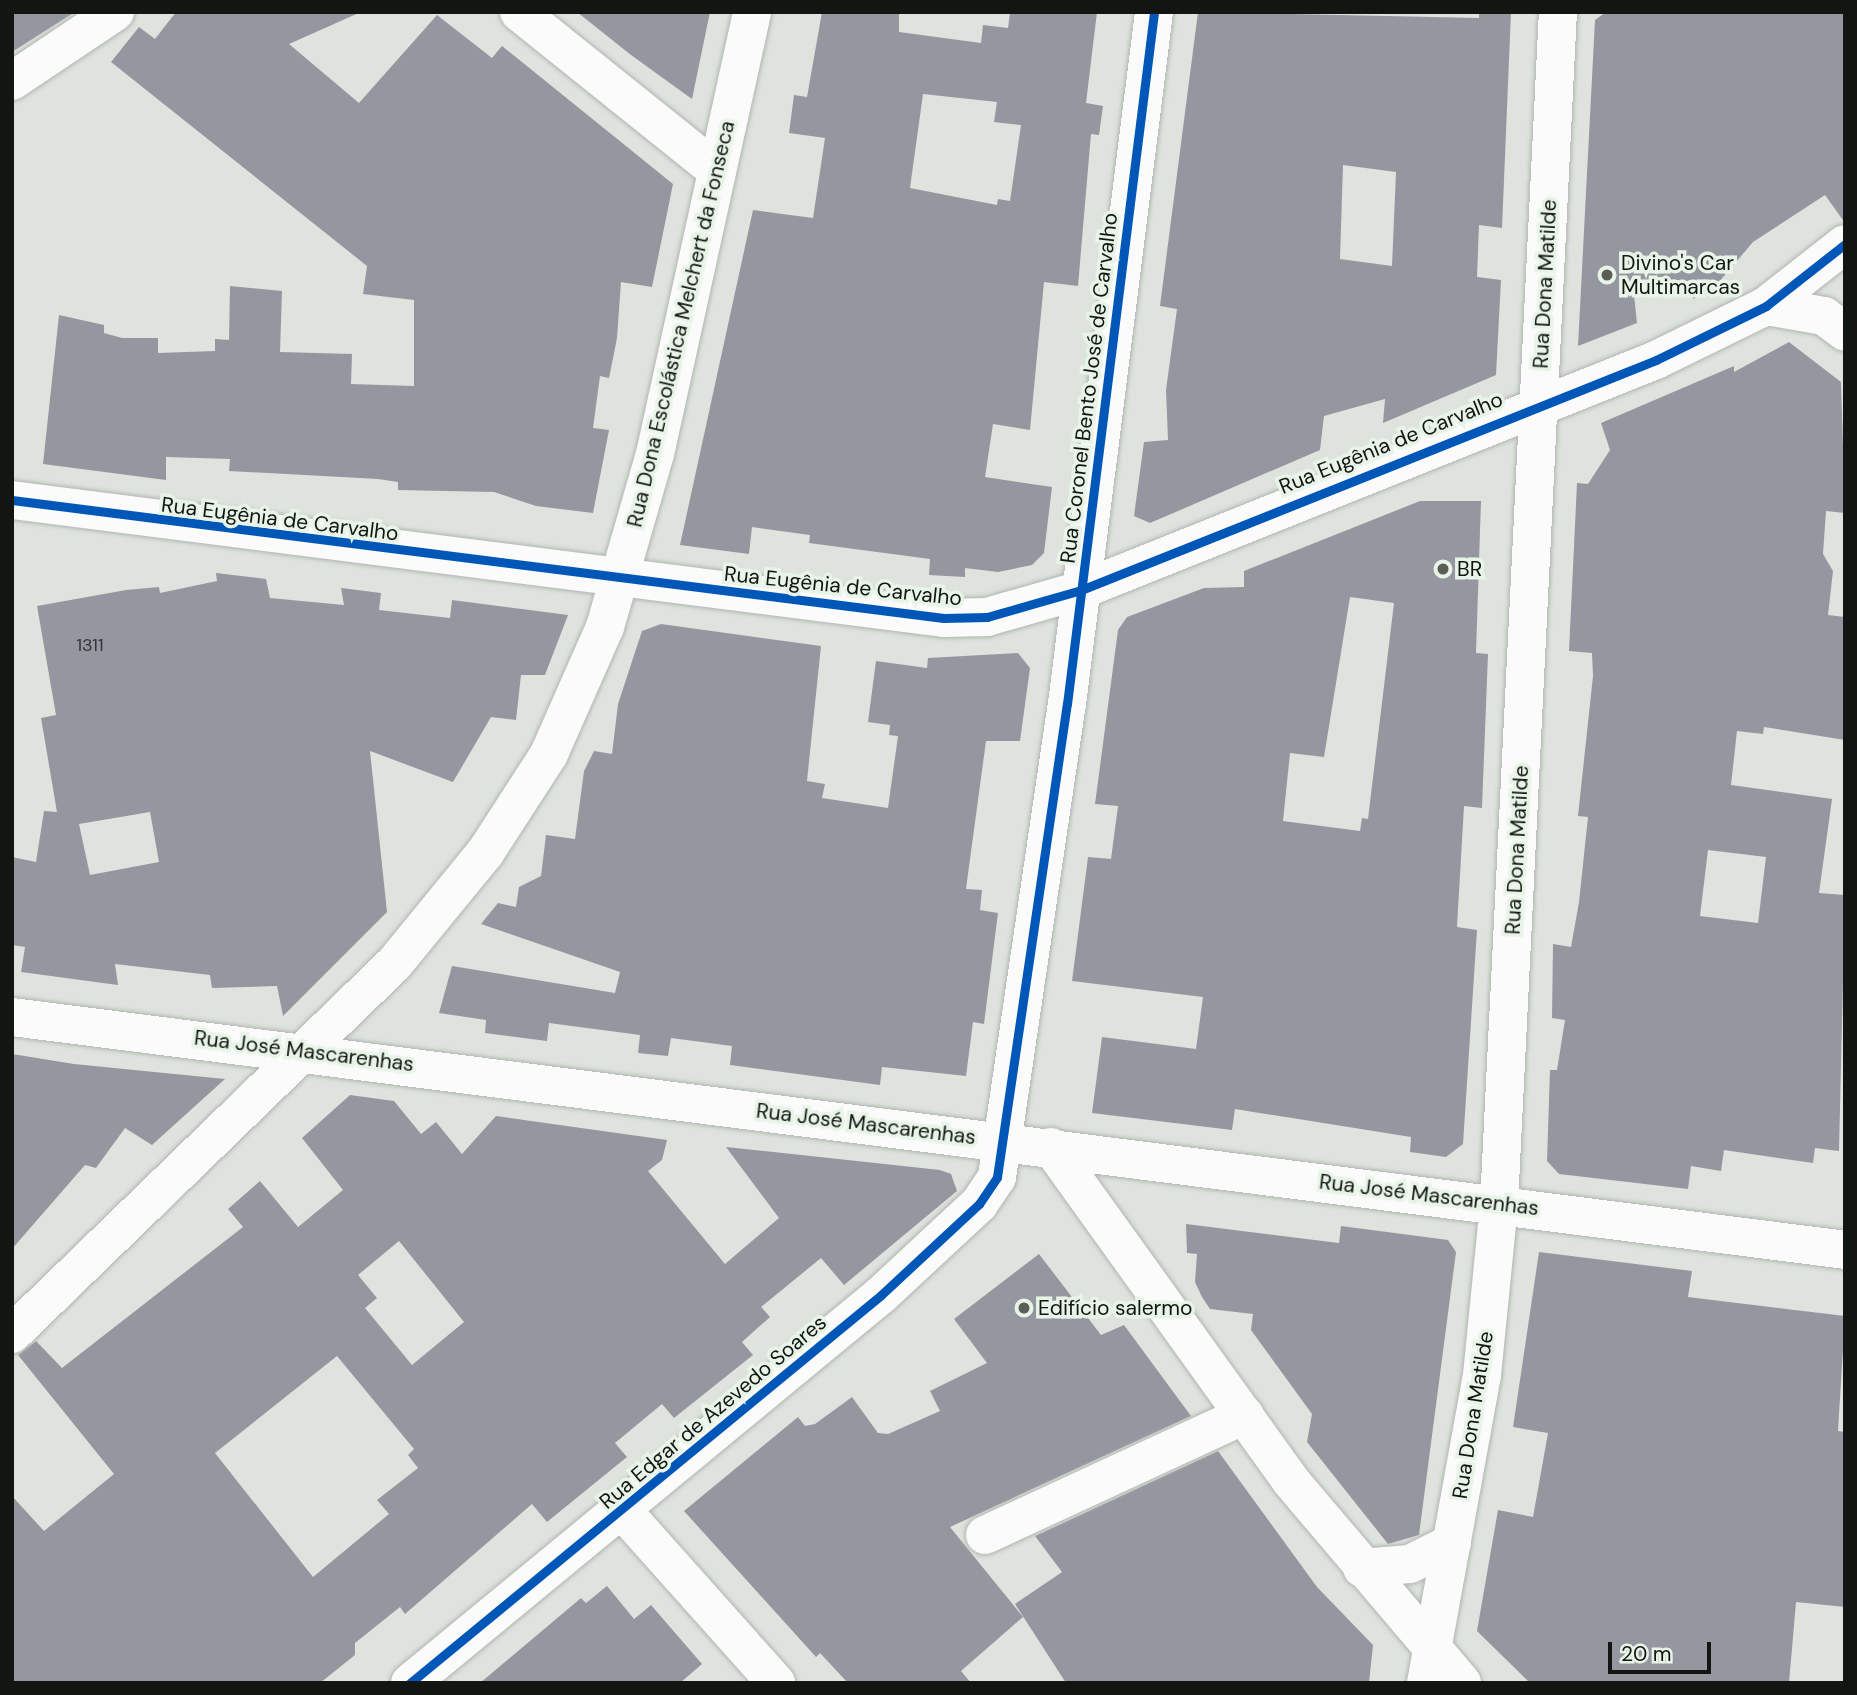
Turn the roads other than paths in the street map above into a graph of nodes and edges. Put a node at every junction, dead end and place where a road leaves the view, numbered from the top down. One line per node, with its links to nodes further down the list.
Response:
1 (115, 12): 6 (street)
2 (519, 12): 7 (street)
3 (752, 12): 7 (street, Rua Dona Escolástica Melchert da Fonseca)
4 (1154, 12): 14 (street, Rua Coronel Bento José de Carvalho)
5 (1558, 12): 11 (street, Rua Dona Matilde)
6 (12, 81)
7 (716, 170): 13 (street, Rua Dona Escolástica Melchert da Fonseca)
8 (1845, 244): 9 (street, Rua Eugênia de Carvalho)
9 (1766, 306): 10 (street); 11 (street, Rua Eugênia de Carvalho)
10 (1845, 332)
11 (1538, 402): 14 (street, Rua Eugênia de Carvalho); 19 (street, Rua Dona Matilde)
12 (12, 500): 13 (street, Rua Eugênia de Carvalho)
13 (620, 578): 14 (street, Rua Eugênia de Carvalho); 16 (street, Rua Dona Escolástica Melchert da Fonseca)
14 (1081, 590): 17 (street, Rua Coronel Bento José de Carvalho)
15 (12, 1017): 16 (street, Rua José Mascarenhas)
16 (304, 1051): 17 (street, Rua José Mascarenhas); 21 (street, Rua Dona Escolástica Melchert da Fonseca)
17 (1006, 1143): 18 (street, Rua José Mascarenhas); 23 (street, Rua Edgar de Azevedo Soares)
18 (1051, 1147): 19 (street, Rua José Mascarenhas); 22 (street)
19 (1499, 1204): 20 (street, Rua José Mascarenhas); 25 (street, Rua Dona Matilde)
20 (1845, 1250)
21 (12, 1334)
22 (1245, 1415): 24 (street); 26 (street)
23 (622, 1510): 28 (street, Rua Edgar de Azevedo Soares); 29 (street)
24 (985, 1535)
25 (1452, 1543): 26 (street); 27 (street, Rua Dona Matilde)
26 (1362, 1568): 27 (street)
27 (1429, 1666): 30 (street)
28 (410, 1683)
29 (776, 1683)
30 (1462, 1683)

